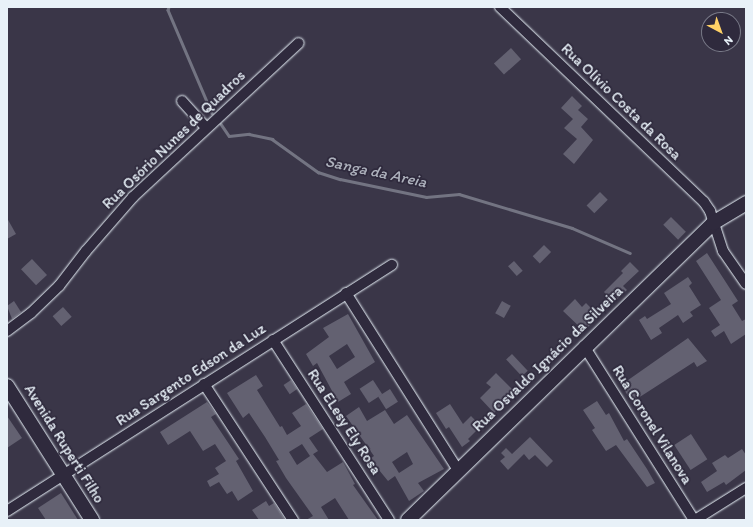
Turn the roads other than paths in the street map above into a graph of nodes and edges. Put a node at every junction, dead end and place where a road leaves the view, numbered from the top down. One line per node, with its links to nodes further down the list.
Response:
1 (500, 7): 6 (street, Rua Olívio Costa da Rosa)
2 (299, 42): 4 (street, Rua Osório Nunes de Quadros)
3 (182, 101): 4 (street)
4 (206, 128): 10 (street, Rua Osório Nunes de Quadros)
5 (746, 202): 6 (street, Rua Osvaldo Ignácio da Silveira)
6 (713, 223): 8 (street, Rua Olívio Costa da Rosa); 12 (street, Rua Osvaldo Ignácio da Silveira)
7 (392, 265): 9 (street, Rua Sargento Edson da Luz)
8 (746, 284)
9 (346, 293): 11 (street, Rua Sargento Edson da Luz); 15 (street)
10 (7, 331)
11 (273, 340): 13 (street, Rua Sargento Edson da Luz); 21 (street, Rua ELesy Ely Rosa)
12 (584, 346): 15 (street, Rua Osvaldo Ignácio da Silveira); 23 (street, Rua Coronel Vilanova)
13 (204, 384): 16 (street, Rua Sargento Edson da Luz); 20 (street)
14 (7, 386): 16 (street, Avenida Ruperti Filho)
15 (458, 470): 22 (street, Rua Osvaldo Ignácio da Silveira)
16 (64, 475): 18 (street, Rua Sargento Edson da Luz); 19 (street, Avenida Ruperti Filho)
17 (746, 488): 23 (street)
18 (7, 511)
19 (92, 520)
20 (293, 520)
21 (389, 520)
22 (408, 520)
23 (694, 520)

